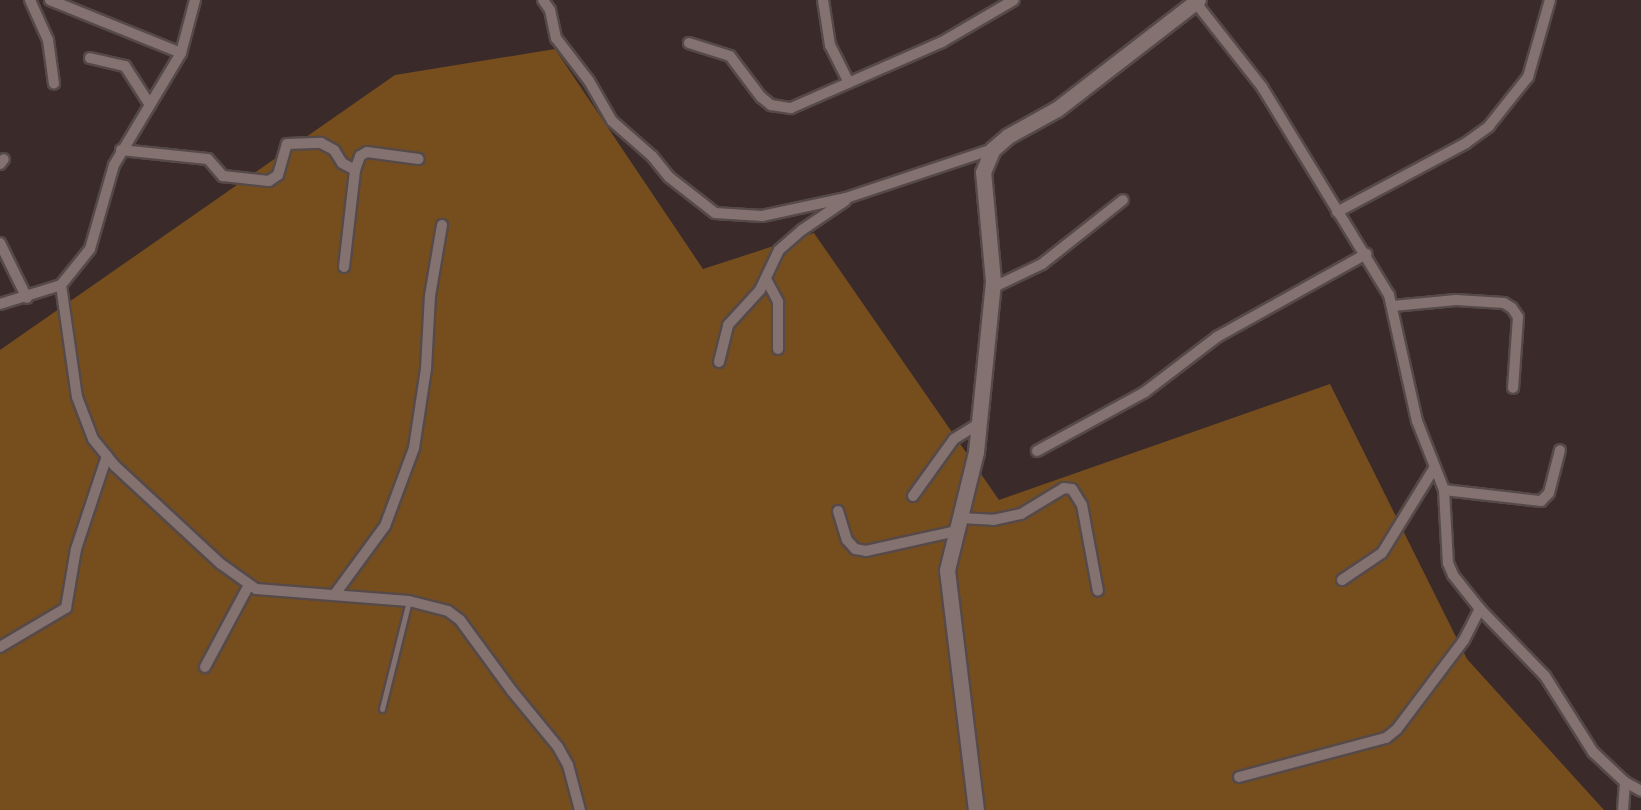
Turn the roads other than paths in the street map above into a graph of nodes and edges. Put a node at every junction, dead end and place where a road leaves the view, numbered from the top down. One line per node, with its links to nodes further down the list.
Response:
1 (30, 0): 13 (street)
2 (50, 0): 10 (street)
3 (195, 0): 10 (street)
4 (543, 0): 19 (street)
5 (822, 0): 12 (street)
6 (1014, 0): 12 (street)
7 (1550, 0): 21 (street)
8 (1197, 2): 15 (street); 21 (street)
9 (689, 43): 12 (street)
10 (181, 53): 14 (street)
11 (90, 58): 14 (street)
12 (849, 83)
13 (54, 84)
14 (150, 105): 16 (street)
15 (993, 149): 19 (street); 28 (street)
16 (121, 150): 18 (street); 27 (street)
17 (419, 159): 18 (street)
18 (355, 170): 25 (street)
19 (852, 196): 26 (street)
20 (1123, 200): 28 (street)
21 (1337, 212): 24 (street)
22 (442, 225): 47 (street)
23 (0, 243): 29 (street)
24 (1366, 254): 31 (street); 37 (street)
25 (344, 267)
26 (766, 279): 32 (street); 33 (street)
27 (61, 285): 29 (street); 38 (street)
28 (992, 288): 35 (street)
29 (27, 298): 30 (street)
30 (0, 304)
31 (1393, 306): 34 (street); 39 (street)
32 (778, 349)
33 (719, 362)
34 (1513, 388)
35 (978, 424): 41 (street); 43 (street)
36 (1560, 450): 40 (street)
37 (1037, 451)
38 (107, 456): 45 (street); 50 (street)
39 (1435, 467): 40 (street); 44 (street)
40 (1444, 490): 49 (street)
41 (913, 496)
42 (838, 511): 43 (street)
43 (958, 525): 46 (street); 57 (street)
44 (1342, 580)
45 (249, 585): 47 (street); 51 (street)
46 (1098, 591)
47 (335, 594): 48 (street)
48 (409, 601): 52 (lane); 56 (street)
49 (1480, 609): 53 (street); 54 (street)
50 (0, 647)
51 (205, 667)
52 (382, 709)
53 (1239, 777)
54 (1624, 782): 55 (street); 58 (street)
55 (1641, 791)
56 (580, 810)
57 (976, 810)
58 (1623, 810)

